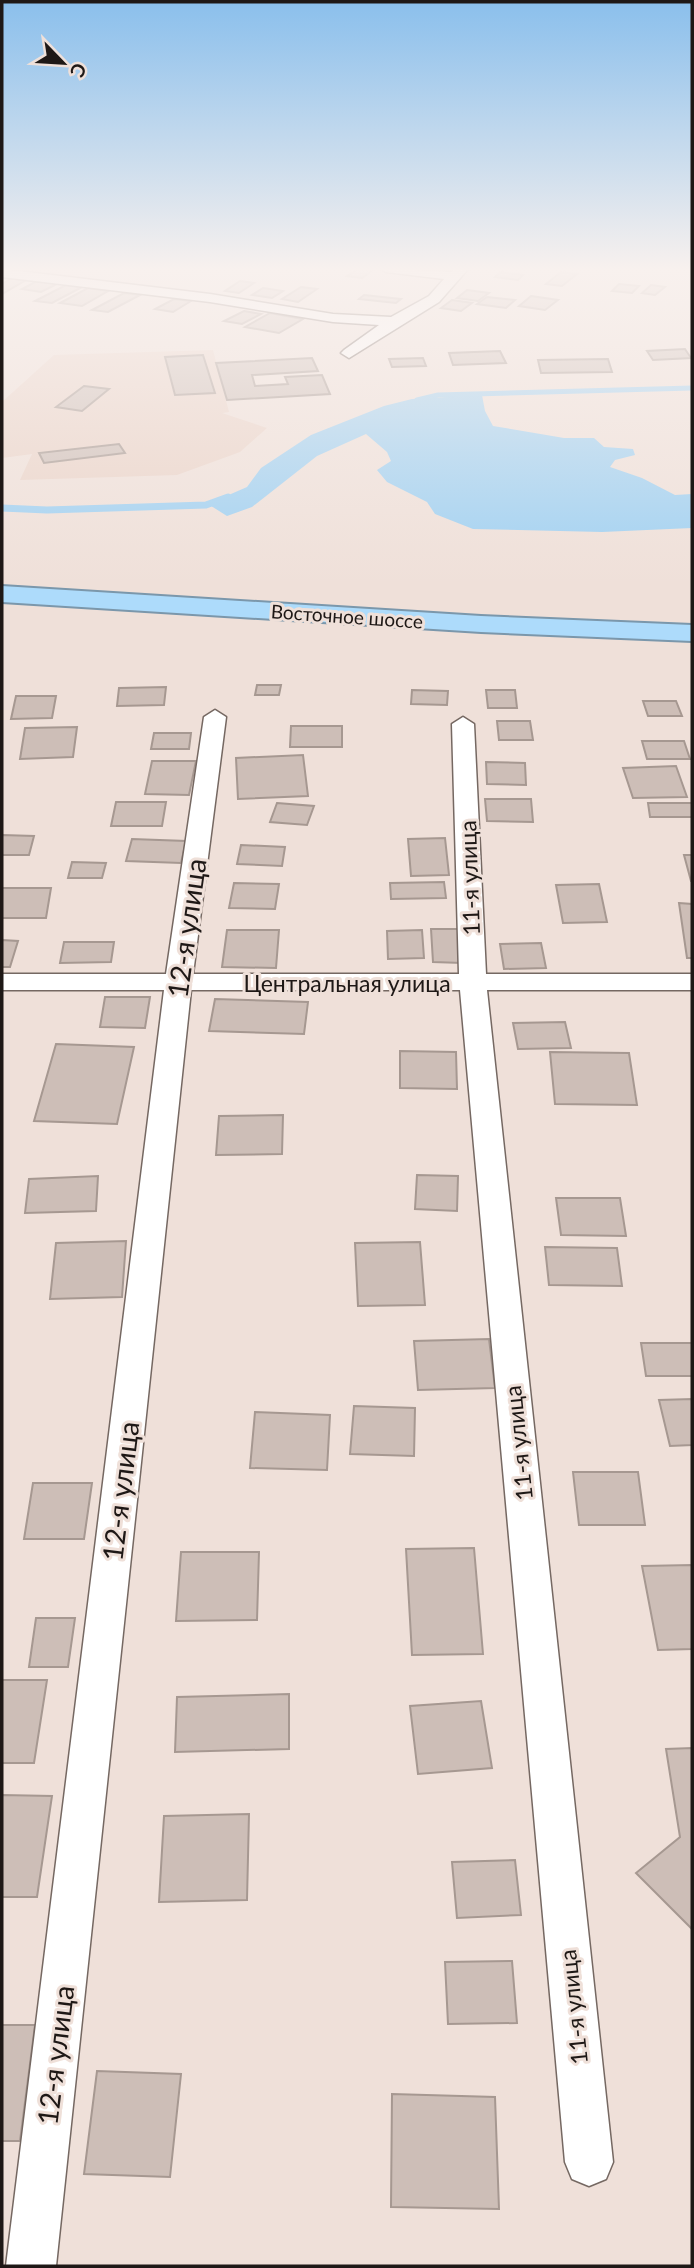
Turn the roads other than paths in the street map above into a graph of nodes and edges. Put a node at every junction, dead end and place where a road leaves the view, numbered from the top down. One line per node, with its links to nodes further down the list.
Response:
1 (2, 580): 3 (highway, Восточное шоссе)
2 (2, 594): 4 (highway, Восточное шоссе)
3 (692, 618)
4 (692, 633)
5 (215, 717): 9 (street, 12-я улица)
6 (463, 724): 10 (street, 11-я улица)
7 (2, 982): 9 (street, Центральная улица)
8 (692, 982): 10 (street, Центральная улица)
9 (178, 983): 10 (street, Центральная улица); 12 (street, 12-я улица)
10 (473, 983): 11 (street, 11-я улица)
11 (589, 2162)
12 (31, 2266)

